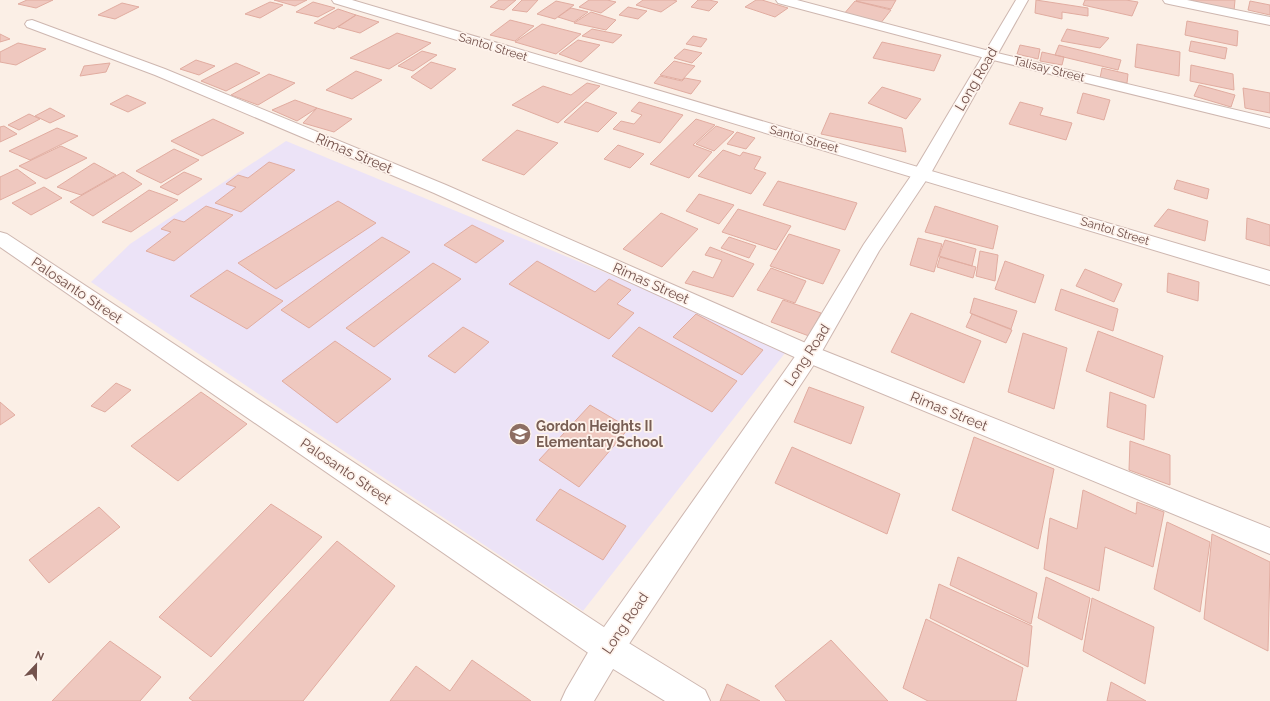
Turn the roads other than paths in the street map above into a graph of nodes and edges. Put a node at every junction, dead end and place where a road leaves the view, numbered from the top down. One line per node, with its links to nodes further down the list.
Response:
1 (338, 0): 9 (street, Santol Street)
2 (782, 0): 7 (street, Talisay Street)
3 (1022, 0): 7 (street, Long Road)
4 (1169, 0): 5 (street)
5 (1270, 21)
6 (32, 24): 12 (street, Rimas Street)
7 (990, 55): 8 (street, Talisay Street); 9 (street, Long Road)
8 (1270, 123)
9 (922, 174): 11 (street, Santol Street); 12 (street, Long Road)
10 (0, 238): 14 (street, Palosanto Street)
11 (1270, 278)
12 (809, 354): 13 (street, Rimas Street); 14 (street, Long Road)
13 (1270, 541)
14 (608, 648): 15 (street, Long Road); 16 (street, Palosanto Street)
15 (577, 701)
16 (694, 701)

